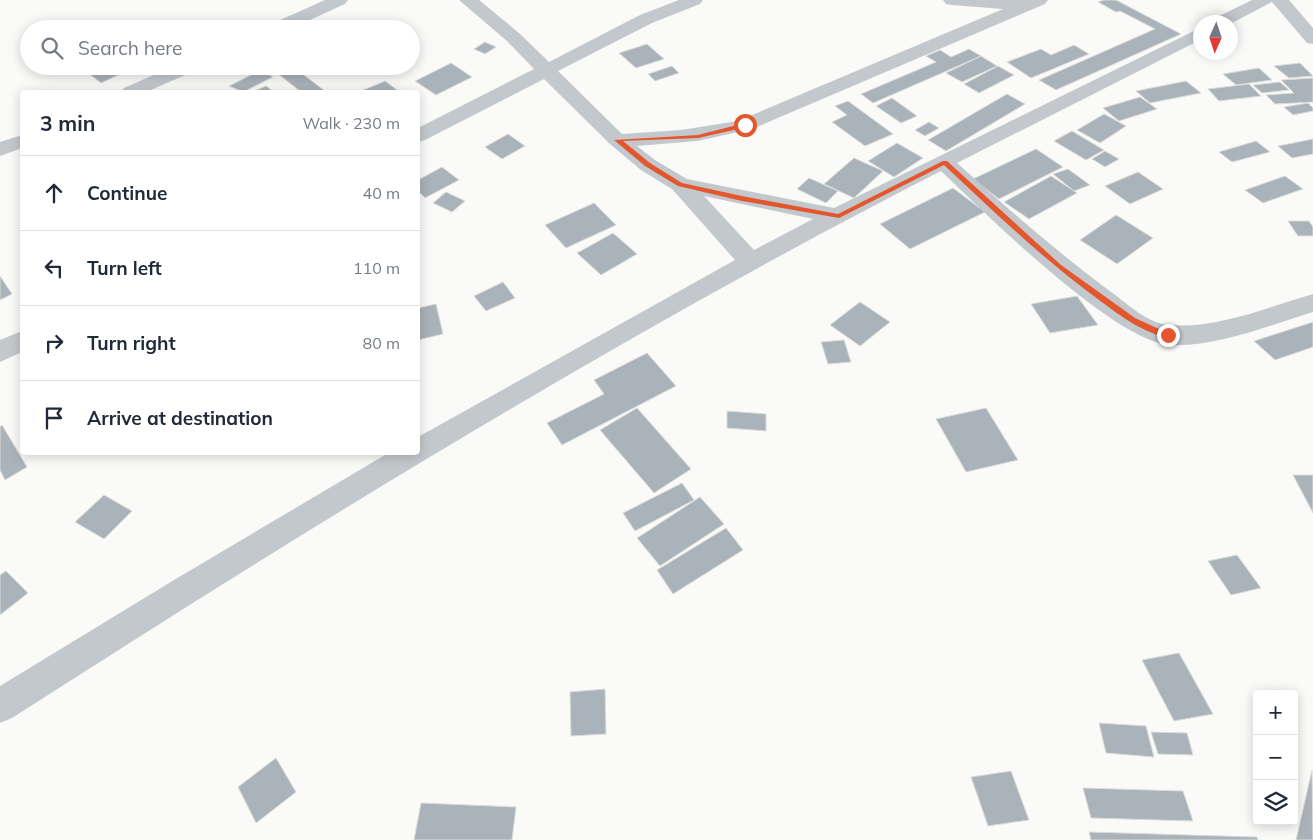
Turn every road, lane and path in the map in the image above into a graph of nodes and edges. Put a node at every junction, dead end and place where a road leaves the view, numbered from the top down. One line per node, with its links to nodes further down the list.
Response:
1 (339, 0): 9 (street)
2 (468, 0): 12 (street)
3 (694, 0): 12 (street)
4 (952, 0): 7 (street)
5 (1265, 0): 8 (street)
6 (1280, 0): 11 (street)
7 (1032, 3): 16 (street)
8 (1235, 15)
9 (295, 20)
10 (1193, 37): 19 (street)
11 (1313, 39)
12 (545, 70): 15 (street); 16 (street)
13 (170, 75): 14 (street)
14 (136, 90)
15 (420, 135)
16 (618, 140): 20 (street)
17 (20, 141): 18 (street)
18 (0, 150)
19 (945, 162): 21 (street); 23 (street)
20 (680, 184): 21 (street); 22 (street)
21 (839, 216): 22 (street)
22 (751, 262): 26 (street)
23 (1313, 303)
24 (20, 341): 25 (street)
25 (0, 352)
26 (420, 450)
27 (412, 455): 28 (street)
28 (0, 706)

